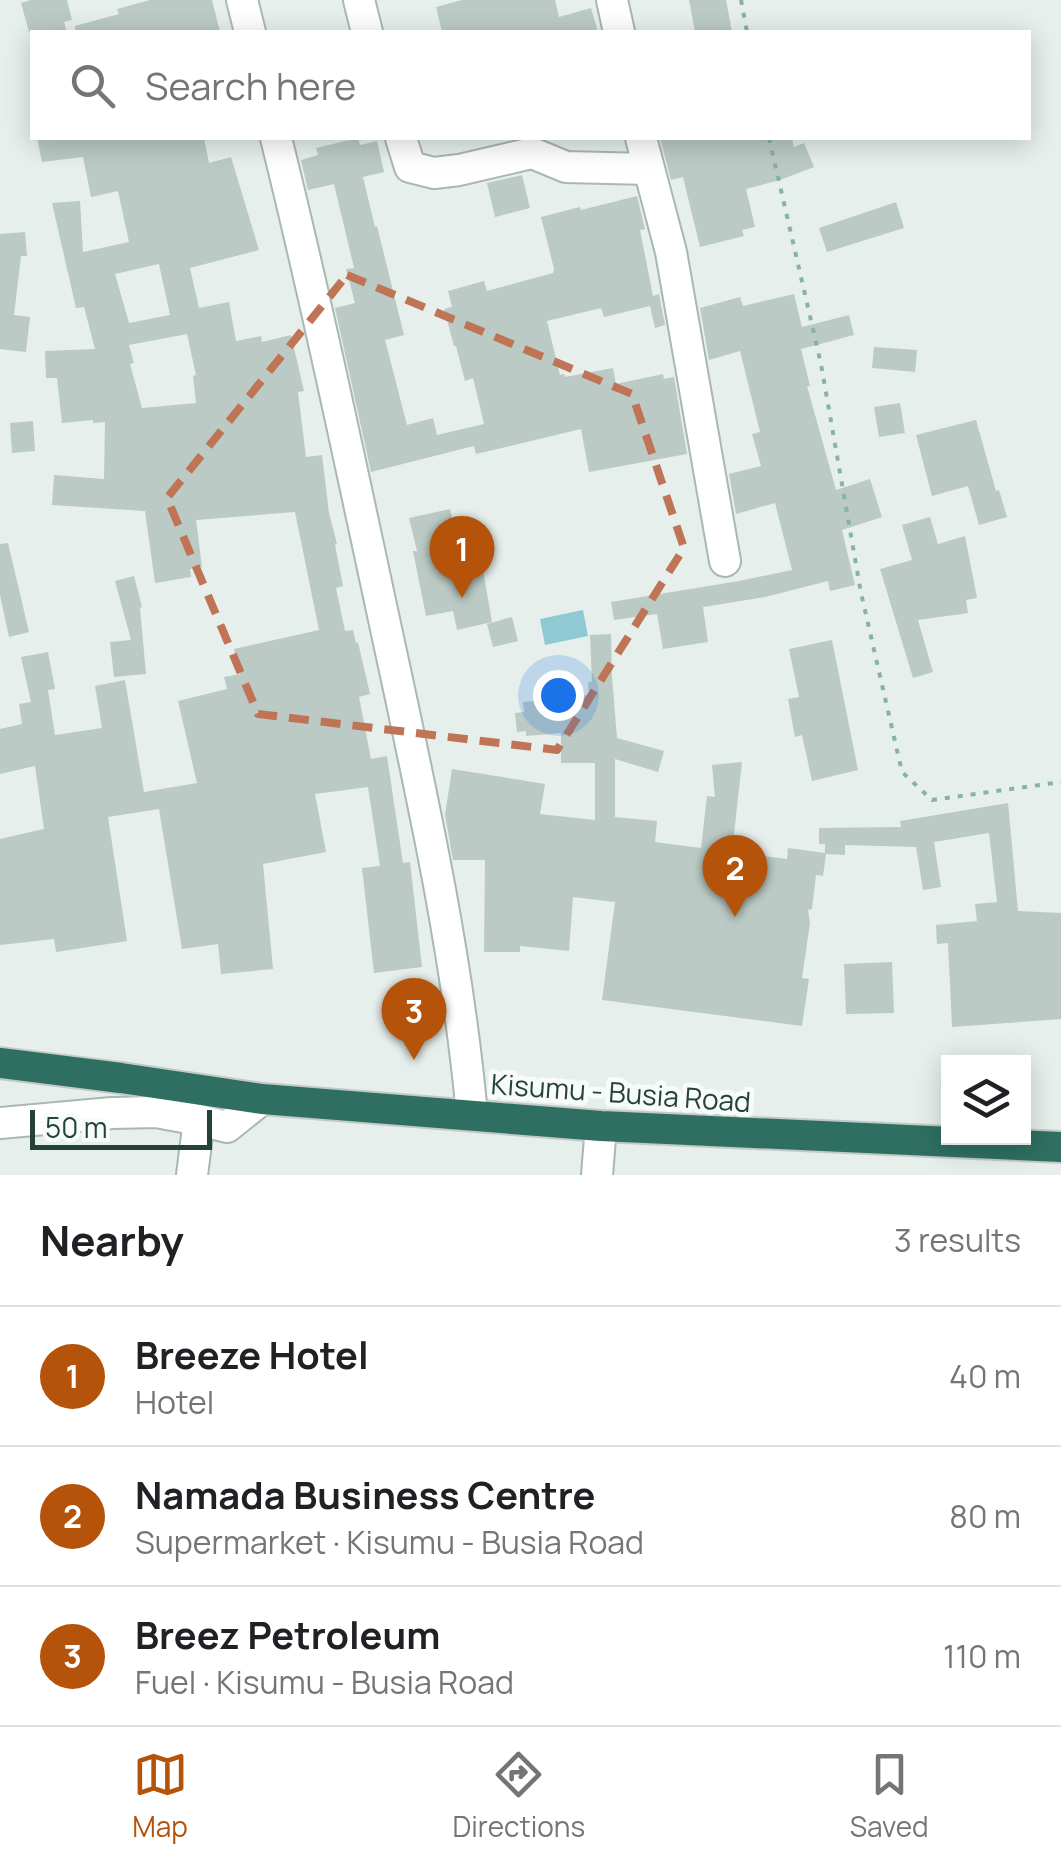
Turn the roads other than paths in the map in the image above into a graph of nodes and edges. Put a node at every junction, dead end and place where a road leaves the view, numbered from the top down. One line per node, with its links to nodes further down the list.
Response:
1 (242, 0): 4 (street)
2 (359, 0): 5 (street)
3 (612, 0): 6 (street)
4 (250, 30)
5 (367, 30)
6 (619, 30)
7 (276, 140): 14 (street)
8 (402, 140): 10 (street)
9 (642, 140): 10 (street)
10 (649, 169): 11 (street)
11 (725, 561)
12 (0, 1065): 13 (highway, Kisumu - Busia Road)
13 (262, 1099): 14 (highway, Kisumu - Busia Road); 15 (street)
14 (472, 1115): 17 (highway, Kisumu - Busia Road)
15 (199, 1120): 16 (street); 19 (street)
16 (0, 1123)
17 (601, 1126): 18 (highway, Kisumu - Busia Road); 20 (street)
18 (1061, 1147)
19 (192, 1175)
20 (598, 1175)

